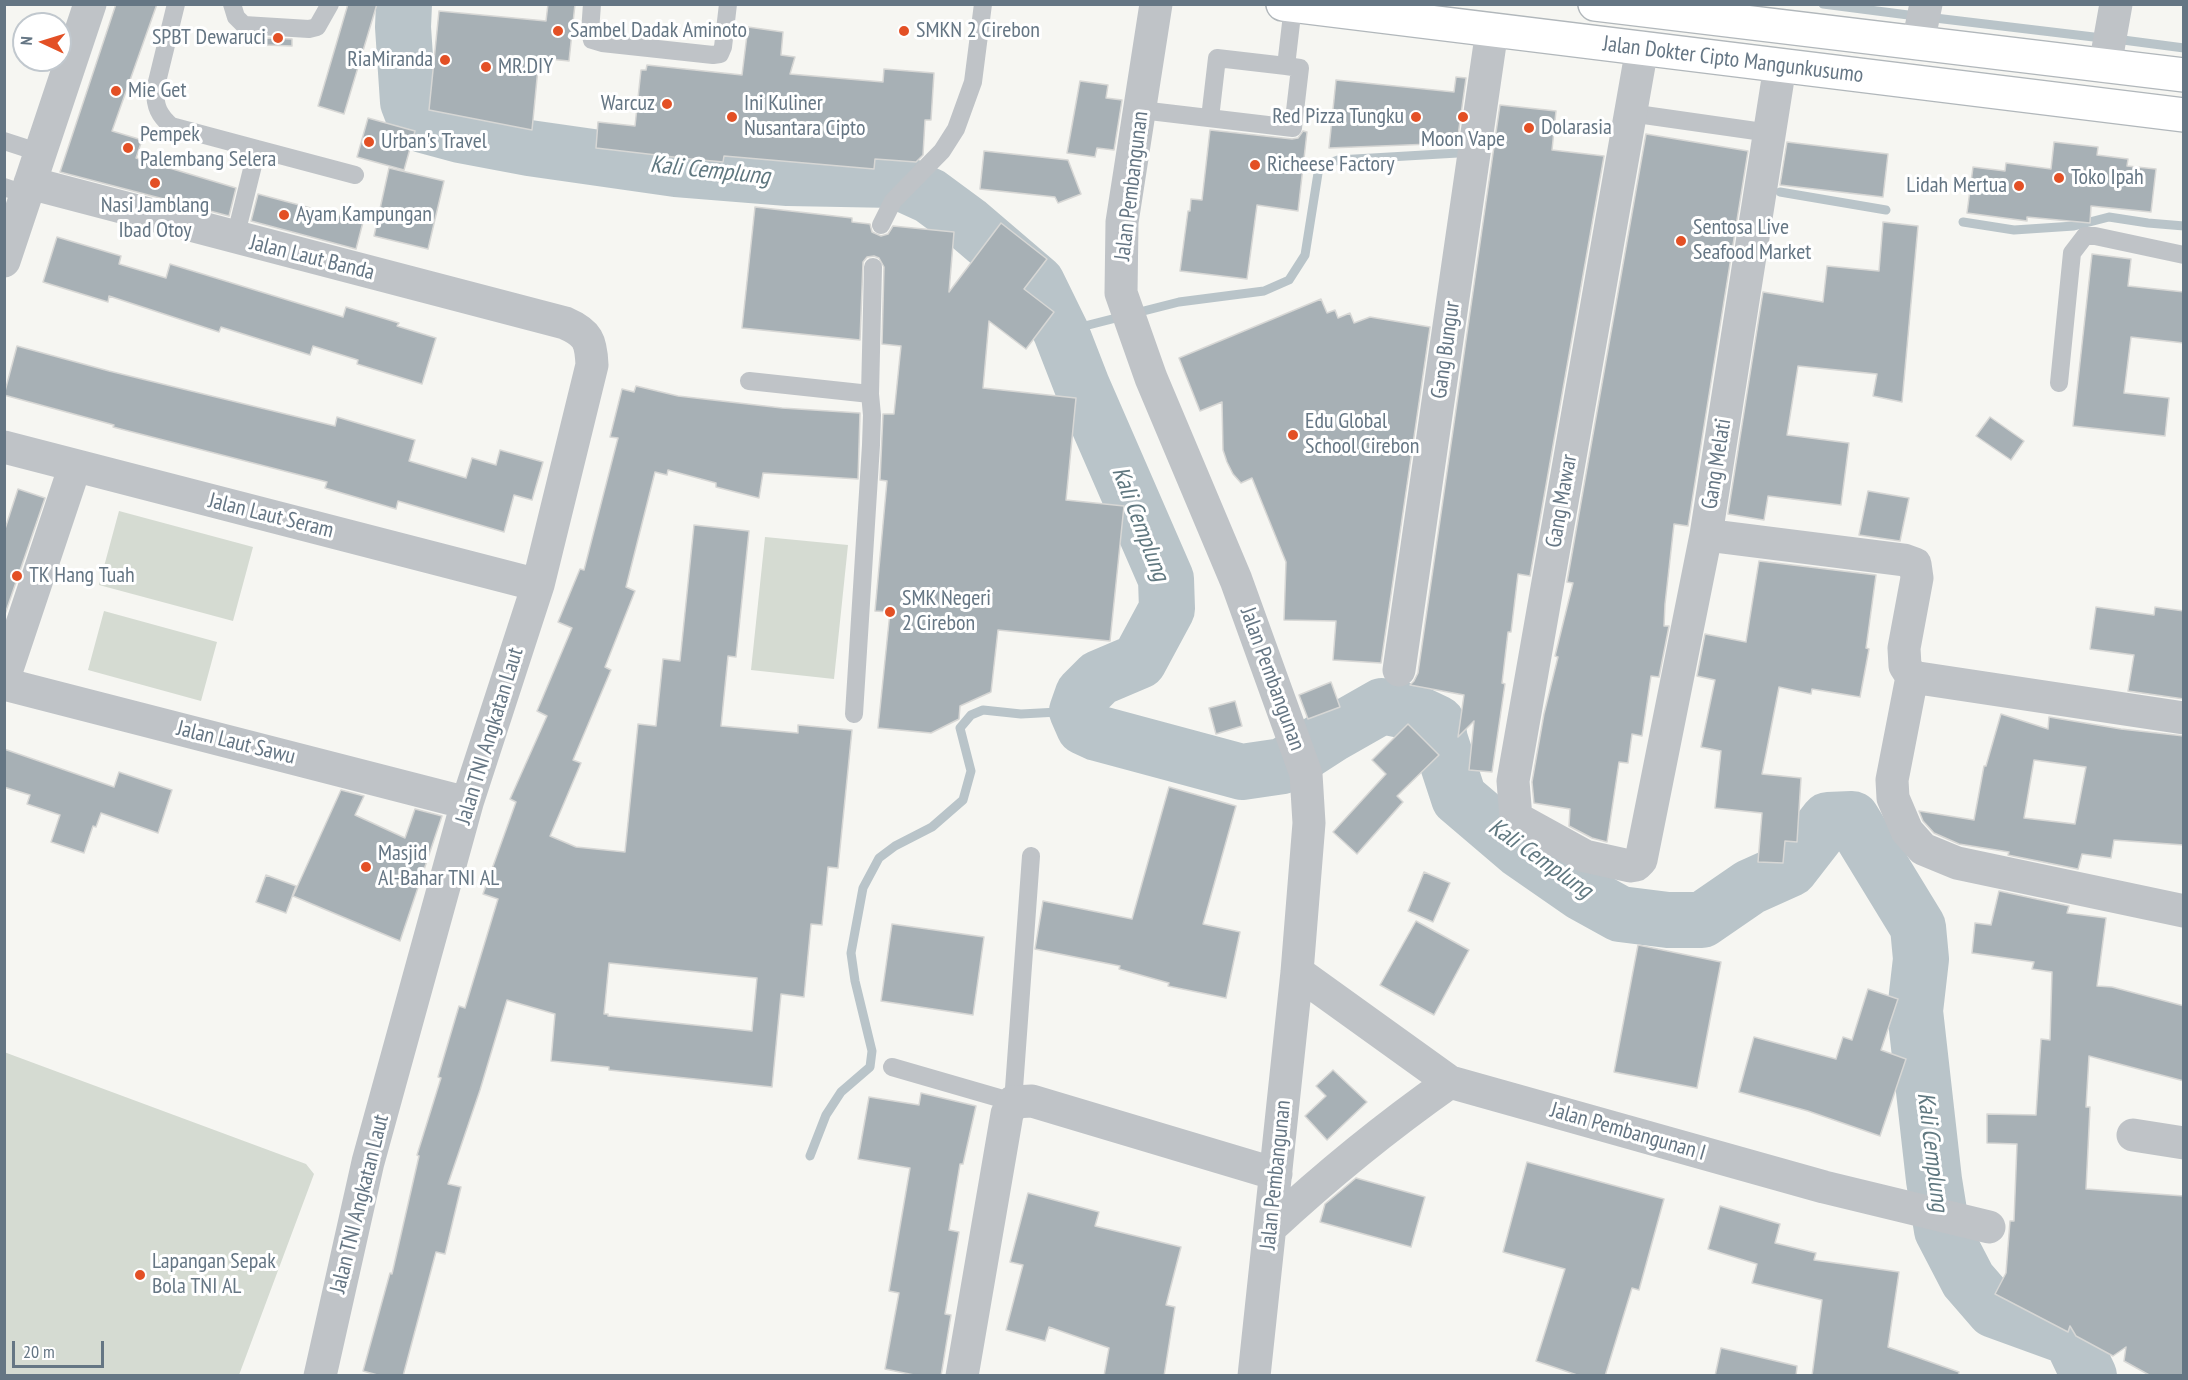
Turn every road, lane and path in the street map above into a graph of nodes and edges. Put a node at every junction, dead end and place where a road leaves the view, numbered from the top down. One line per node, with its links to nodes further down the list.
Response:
1 (90, 4): 30 (street)
2 (176, 4): 29 (lane)
3 (232, 4): 4 (lane)
4 (330, 4)
5 (592, 4): 6 (lane)
6 (728, 4)
7 (982, 4): 33 (lane)
8 (1156, 4): 23 (street, Jalan Pembangunan)
9 (1595, 4): 13 (main road, Jalan Dokter Cipto Mangunkusumo)
10 (1926, 4): 16 (street)
11 (2116, 4): 20 (street)
12 (1288, 5): 14 (main road, Jalan Dokter Cipto Mangunkusumo); 18 (lane)
13 (1672, 9): 15 (main road, Jalan Dokter Cipto Mangunkusumo)
14 (1492, 30): 17 (main road, Jalan Dokter Cipto Mangunkusumo); 46 (street, Gang Bungur)
15 (1869, 37): 16 (main road, Jalan Dokter Cipto Mangunkusumo); 22 (main road)
16 (1918, 43): 20 (main road, Jalan Dokter Cipto Mangunkusumo)
17 (1642, 48): 19 (main road, Jalan Dokter Cipto Mangunkusumo); 24 (street, Gang Mawar)
18 (1286, 66): 26 (lane); 26 (lane)
19 (1780, 66): 22 (main road, Jalan Dokter Cipto Mangunkusumo); 27 (street, Gang Melati)
20 (2105, 66): 21 (main road, Jalan Dokter Cipto Mangunkusumo)
21 (2184, 75)
22 (1865, 76): 25 (main road, Jalan Dokter Cipto Mangunkusumo)
23 (1141, 110): 26 (lane); 56 (street, Jalan Pembangunan)
24 (1630, 113): 27 (lane); 54 (street, Gang Mawar)
25 (2184, 115)
26 (1210, 118)
27 (1770, 133): 44 (street, Gang Melati)
28 (4, 141): 30 (lane)
29 (257, 149): 31 (lane); 34 (lane)
30 (41, 153): 32 (street)
31 (354, 175)
32 (20, 188): 34 (street, Jalan Laut Banda); 36 (street)
33 (881, 225)
34 (235, 238): 38 (street, Jalan Laut Banda)
35 (2184, 255): 40 (lane)
36 (4, 261)
37 (873, 267): 41 (lane)
38 (589, 340): 45 (street, Jalan TNI Angkatan Laut)
39 (749, 381): 41 (lane)
40 (2059, 383)
41 (870, 394): 50 (lane)
42 (4, 447): 43 (street, Jalan Laut Seram)
43 (75, 466): 45 (street, Jalan Laut Seram); 48 (street)
44 (1706, 535): 47 (street); 54 (street, Gang Melati)
45 (538, 585): 52 (street, Jalan TNI Angkatan Laut)
46 (1400, 670)
47 (1912, 677): 51 (street); 55 (street)
48 (4, 678)
49 (4, 684): 52 (street, Jalan Laut Sawu)
50 (854, 714)
51 (2184, 718)
52 (467, 803): 65 (street, Jalan TNI Angkatan Laut)
53 (1031, 856): 59 (lane)
54 (1641, 860)
55 (2184, 911)
56 (1297, 972): 58 (street, Jalan Pembangunan I); 62 (street, Jalan Pembangunan)
57 (892, 1067): 59 (lane)
58 (1450, 1082): 63 (street, Jalan Pembangunan I); 64 (street)
59 (1013, 1102): 62 (street); 66 (street)
60 (2133, 1135): 61 (street)
61 (2184, 1143)
62 (1276, 1174): 64 (street, Jalan Pembangunan)
63 (1989, 1227)
64 (1270, 1228): 67 (street, Jalan Pembangunan)
65 (320, 1376)
66 (962, 1376)
67 (1254, 1376)

